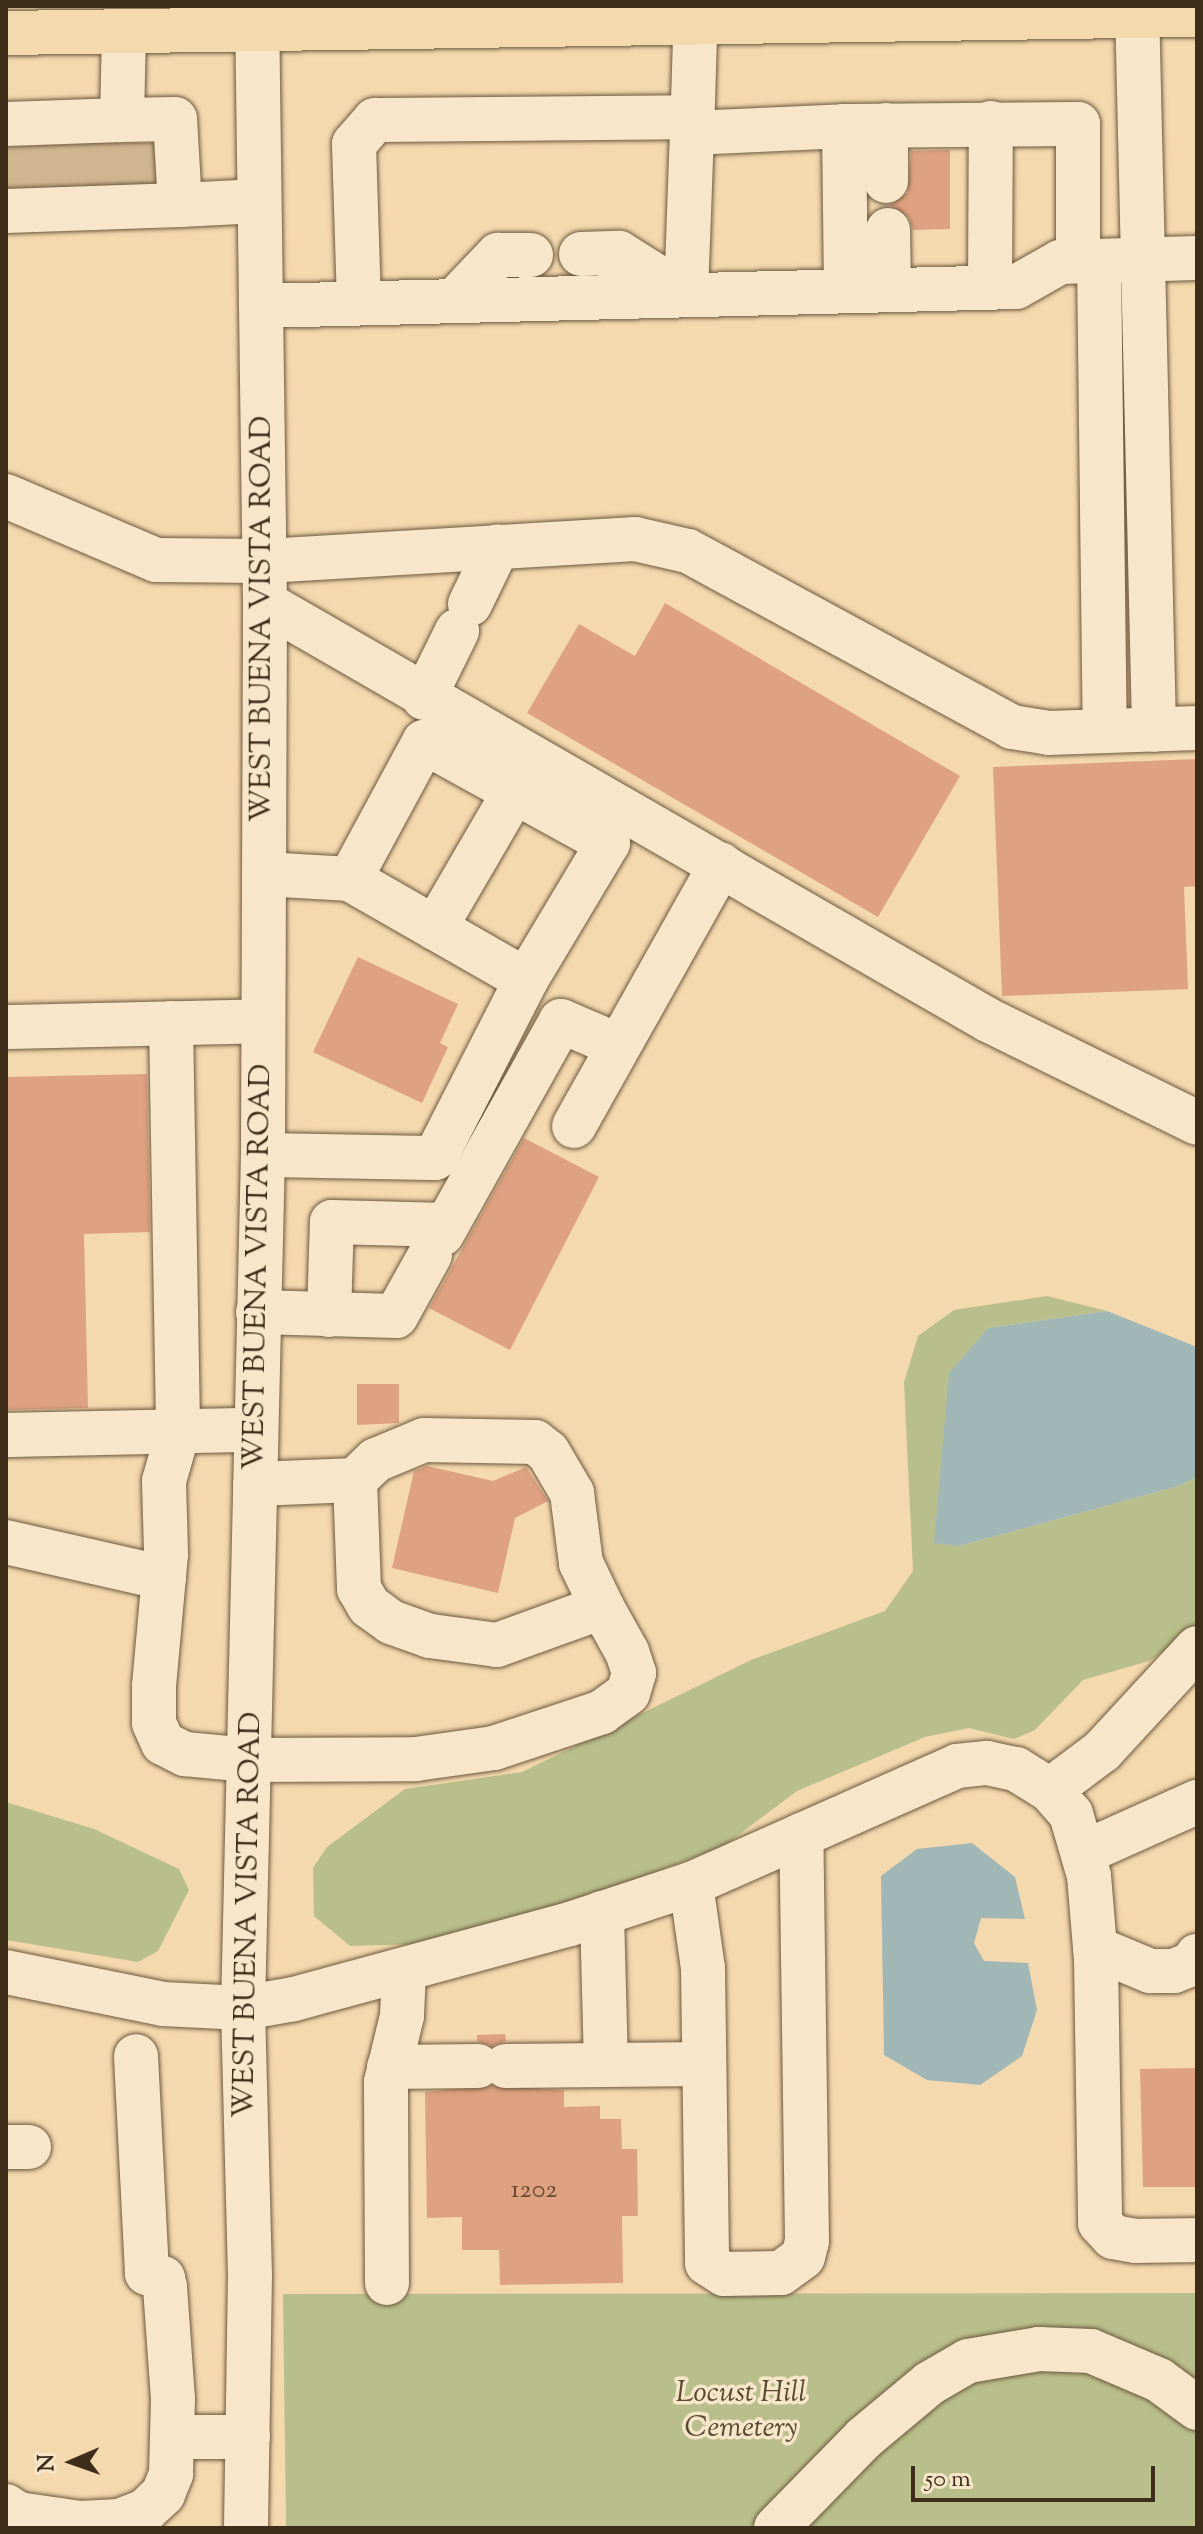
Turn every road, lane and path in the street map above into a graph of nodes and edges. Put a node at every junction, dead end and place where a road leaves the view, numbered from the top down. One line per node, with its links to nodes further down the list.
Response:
1 (1137, 11): 2 (main road); 3 (main road); 19 (street)
2 (696, 14): 4 (main road); 8 (street)
3 (1197, 15)
4 (257, 18): 5 (main road); 13 (street, WEST BUENA VISTA ROAD)
5 (124, 32): 6 (main road); 10 (street)
6 (7, 37)
7 (991, 123): 9 (street); 20 (street); 21 (street)
8 (692, 125): 9 (street); 24 (street); 26 (street)
9 (865, 126): 11 (street); 23 (street)
10 (76, 130): 14 (street)
11 (886, 181)
12 (73, 200): 14 (street)
13 (259, 201): 14 (street); 27 (street, WEST BUENA VISTA ROAD)
14 (180, 205)
15 (888, 230): 22 (street)
16 (581, 254): 24 (street)
17 (531, 255): 25 (street)
18 (1197, 258): 19 (street)
19 (1143, 260): 20 (street); 33 (street)
20 (1088, 261): 21 (street); 34 (street)
21 (990, 288): 22 (street)
22 (889, 290): 23 (street)
23 (846, 291): 24 (street)
24 (686, 295): 25 (street)
25 (454, 301): 26 (street)
26 (359, 303): 27 (street)
27 (261, 306): 30 (street, WEST BUENA VISTA ROAD)
28 (6, 496): 30 (street)
29 (498, 546): 30 (street); 31 (street); 34 (street)
30 (266, 582): 31 (street); 37 (street, WEST BUENA VISTA ROAD)
31 (424, 698): 36 (street)
32 (1197, 728): 33 (street)
33 (1154, 730): 34 (street)
34 (1105, 731)
35 (514, 792): 38 (street); 39 (street); 40 (street)
36 (721, 864): 44 (street); 45 (street)
37 (264, 874): 38 (street); 41 (street, WEST BUENA VISTA ROAD)
38 (350, 879): 39 (street)
39 (435, 928): 40 (street)
40 (526, 980): 47 (street)
41 (263, 1021): 42 (street); 47 (street, WEST BUENA VISTA ROAD)
42 (171, 1023): 43 (street); 52 (street)
43 (6, 1027)
44 (617, 1045): 46 (street); 48 (street)
45 (1197, 1123)
46 (574, 1126)
47 (263, 1155): 49 (street, WEST BUENA VISTA ROAD)
48 (440, 1238): 50 (street); 50 (street)
49 (258, 1312): 50 (street); 51 (street, WEST BUENA VISTA ROAD)
50 (329, 1315)
51 (255, 1430): 52 (street); 55 (street, WEST BUENA VISTA ROAD)
52 (178, 1432): 53 (street); 57 (street)
53 (6, 1435)
54 (355, 1480): 55 (street); 58 (street); 58 (street)
55 (255, 1484): 60 (street, WEST BUENA VISTA ROAD)
56 (6, 1542): 57 (street)
57 (164, 1578): 60 (street)
58 (602, 1607): 60 (street)
59 (1197, 1648): 61 (street)
60 (249, 1760): 71 (street, WEST BUENA VISTA ROAD)
61 (1050, 1790): 63 (street); 64 (street)
62 (1189, 1820): 64 (street)
63 (801, 1835): 65 (street); 74 (street)
64 (1085, 1852): 67 (street)
65 (691, 1884): 66 (street); 74 (street)
66 (602, 1913): 69 (street); 73 (street)
67 (1095, 1948): 68 (street); 76 (street)
68 (1197, 1956)
69 (404, 1971): 71 (street); 75 (street)
70 (6, 1972): 71 (street)
71 (243, 2008): 80 (street, WEST BUENA VISTA ROAD)
72 (136, 2056): 79 (street)
73 (606, 2064): 74 (street); 75 (street)
74 (704, 2064)
75 (389, 2067): 77 (street)
76 (1197, 2240)
77 (387, 2283)
78 (1197, 2408): 83 (street)
79 (174, 2437): 80 (street); 81 (street)
80 (248, 2437): 82 (street, WEST BUENA VISTA ROAD)
81 (6, 2506)
82 (246, 2528)
83 (776, 2528)

